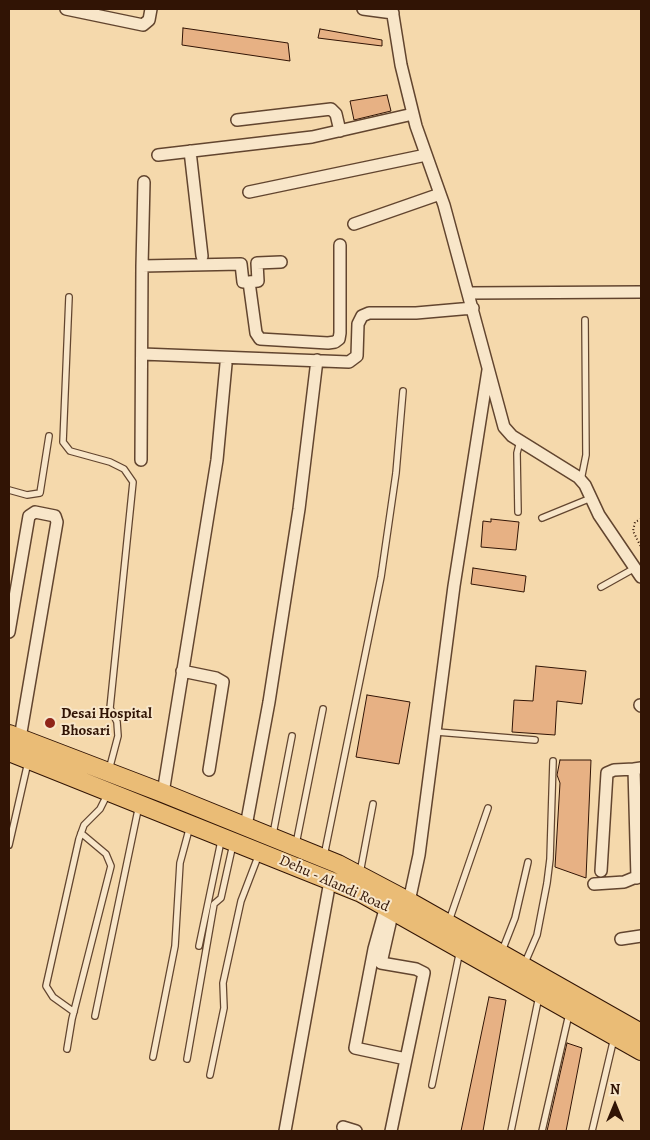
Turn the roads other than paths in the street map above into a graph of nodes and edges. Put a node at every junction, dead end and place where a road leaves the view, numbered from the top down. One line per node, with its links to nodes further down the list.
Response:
1 (66, 9): 2 (street)
2 (151, 9)
3 (363, 9): 4 (street)
4 (392, 11): 5 (street)
5 (413, 114): 7 (street); 10 (street)
6 (237, 120): 7 (street)
7 (340, 131): 8 (street)
8 (190, 151): 9 (street); 16 (street)
9 (158, 155)
10 (426, 155): 12 (street); 13 (street)
11 (144, 182): 18 (street)
12 (250, 192)
13 (440, 194): 14 (street); 21 (street)
14 (354, 224)
15 (340, 245): 19 (street)
16 (202, 256)
17 (281, 262): 19 (street)
18 (142, 266): 19 (street); 25 (street)
19 (249, 282)
20 (641, 292): 21 (street)
21 (469, 293): 23 (street)
22 (69, 297): 52 (lane)
23 (473, 308): 26 (street); 28 (street)
24 (585, 320): 33 (lane)
25 (142, 354): 26 (street); 32 (street)
26 (317, 360): 59 (street)
27 (226, 364): 41 (street)
28 (489, 364): 31 (street); 43 (street)
29 (402, 391): 66 (lane)
30 (49, 436): 34 (lane)
31 (520, 441): 33 (street); 36 (lane)
32 (141, 460)
33 (581, 480): 35 (street)
34 (9, 490)
35 (591, 498): 37 (lane); 38 (street)
36 (518, 512)
37 (542, 518)
38 (638, 572): 39 (lane)
39 (601, 587)
40 (9, 632): 44 (street)
41 (182, 671): 51 (street); 54 (street)
42 (324, 709): 64 (lane)
43 (436, 732): 46 (lane); 73 (street)
44 (14, 736): 52 (main road, Dehu - Alandi Road)
45 (292, 736): 61 (lane)
46 (535, 740)
47 (9, 752): 48 (main road, Dehu - Alandi Road)
48 (29, 760): 53 (main road, Dehu - Alandi Road); 63 (lane)
49 (553, 761): 80 (lane)
50 (638, 769): 68 (street); 70 (street)
51 (209, 770)
52 (108, 772): 53 (lane); 54 (main road, Dehu - Alandi Road)
53 (105, 790): 55 (main road, Dehu - Alandi Road); 60 (lane)
54 (163, 793): 59 (main road, Dehu - Alandi Road)
55 (139, 804): 58 (main road, Dehu - Alandi Road); 84 (lane)
56 (373, 804): 69 (lane)
57 (488, 808): 74 (lane)
58 (190, 824): 62 (main road, Dehu - Alandi Road); 89 (lane)
59 (246, 826): 61 (main road, Dehu - Alandi Road)
60 (81, 833): 83 (lane); 83 (lane)
61 (272, 837): 64 (main road, Dehu - Alandi Road)
62 (228, 839): 65 (main road, Dehu - Alandi Road); 77 (lane); 91 (lane)
63 (9, 845)
64 (296, 847): 66 (main road, Dehu - Alandi Road)
65 (260, 852): 71 (main road, Dehu - Alandi Road); 92 (lane)
66 (323, 858): 69 (main road, Dehu - Alandi Road)
67 (528, 862): 79 (lane)
68 (601, 871)
69 (359, 875): 73 (main road, Dehu - Alandi Road)
70 (639, 876): 72 (street)
71 (330, 881): 73 (main road, Dehu - Alandi Road); 95 (street)
72 (594, 884)
73 (398, 908): 74 (main road, Dehu - Alandi Road); 78 (main road, Dehu - Alandi Road); 90 (street); 90 (street)
74 (448, 924): 79 (main road, Dehu - Alandi Road)
75 (641, 936): 76 (street)
76 (621, 939)
77 (199, 946)
78 (460, 949): 81 (main road, Dehu - Alandi Road); 93 (lane)
79 (501, 954): 80 (main road, Dehu - Alandi Road)
80 (523, 966): 85 (main road, Dehu - Alandi Road)
81 (539, 994): 82 (main road, Dehu - Alandi Road); 98 (lane)
82 (570, 1011): 86 (main road, Dehu - Alandi Road); 99 (lane)
83 (74, 1012): 87 (lane)
84 (95, 1016)
85 (641, 1033)
86 (615, 1036): 88 (main road, Dehu - Alandi Road); 100 (lane)
87 (68, 1049)
88 (641, 1051)
89 (153, 1058)
90 (406, 1058): 97 (street)
91 (187, 1059)
92 (210, 1075)
93 (432, 1085)
94 (343, 1127): 96 (street)
95 (285, 1131)
96 (356, 1131)
97 (391, 1131)
98 (512, 1131)
99 (542, 1131)
100 (592, 1131)

